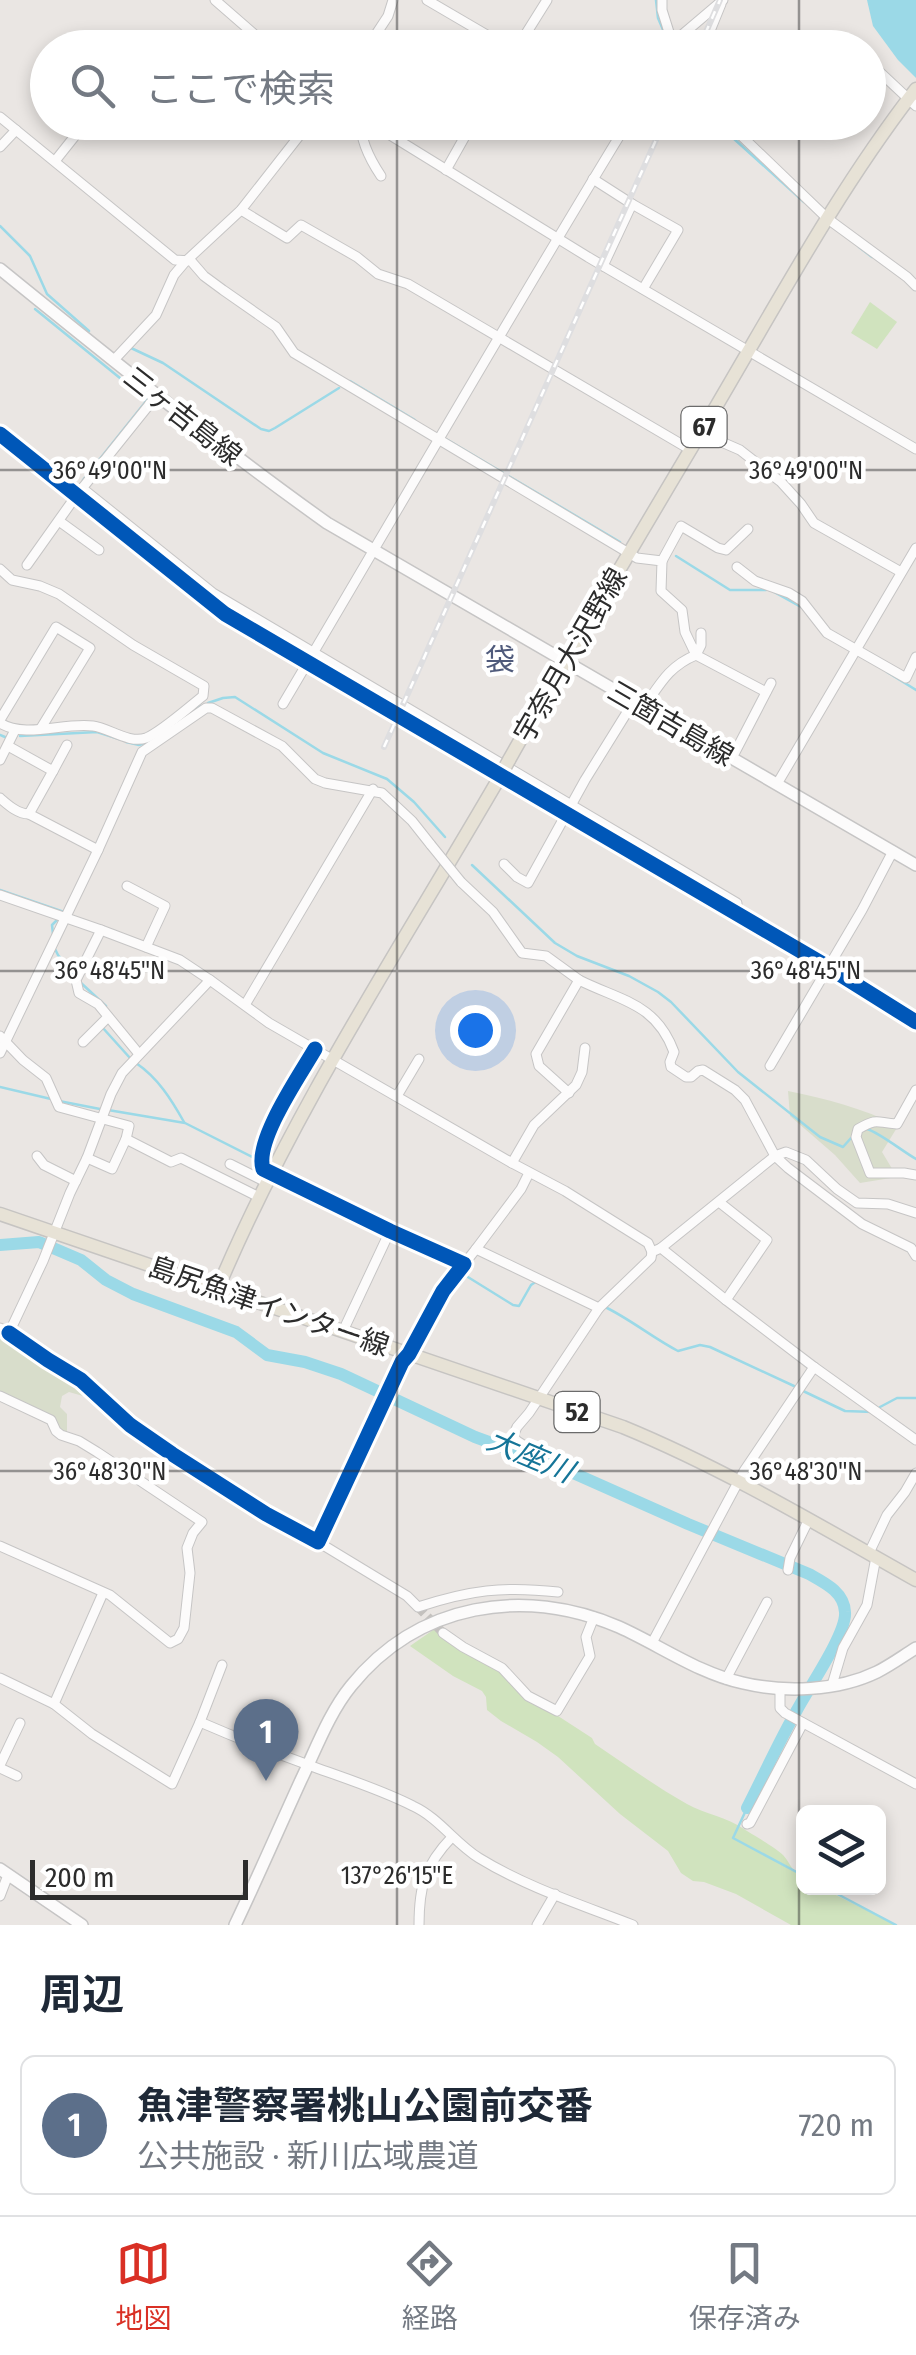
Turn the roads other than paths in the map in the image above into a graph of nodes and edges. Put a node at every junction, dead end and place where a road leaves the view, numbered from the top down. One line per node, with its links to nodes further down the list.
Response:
1 (215, 0): 7 (street)
2 (393, 0): 8 (street)
3 (427, 0): 9 (street)
4 (547, 0): 10 (street)
5 (662, 0): 11 (street)
6 (723, 0): 12 (street); 13 (street)
7 (249, 30)
8 (379, 30)
9 (478, 30)
10 (528, 30)
11 (668, 30)
12 (688, 30)
13 (710, 30)
14 (886, 75): 15 (street)
15 (914, 96): 18 (main road, 宇奈月大沢野線 / 67)
16 (0, 117): 17 (street)
17 (16, 130): 27 (street); 28 (street)
18 (886, 132)
19 (72, 140): 28 (street)
20 (296, 140): 33 (street)
21 (363, 140): 30 (street)
22 (400, 140): 29 (street)
23 (463, 140): 29 (street)
24 (617, 140): 31 (street)
25 (746, 140): 34 (street)
26 (880, 140): 34 (main road, 宇奈月大沢野線 / 67)
27 (0, 148)
28 (55, 161): 36 (street)
29 (446, 170): 35 (street)
30 (381, 176)
31 (593, 179): 32 (street); 35 (street)
32 (632, 204): 37 (street); 40 (street)
33 (241, 210): 36 (street); 41 (street)
34 (828, 219): 39 (street); 42 (main road, 宇奈月大沢野線 / 67)
35 (557, 238): 37 (street); 41 (street)
36 (184, 262): 43 (street); 47 (street)
37 (603, 266): 40 (street)
38 (0, 269): 43 (main road, 三ヶ吉島線)
39 (916, 286)
40 (643, 290): 42 (street)
41 (499, 338): 47 (street); 49 (street)
42 (749, 350): 45 (main road, 宇奈月大沢野線 / 67); 48 (street)
43 (113, 362): 44 (main road, 三ヶ吉島線)
44 (157, 395): 50 (street); 55 (main road, 三ヶ吉島線)
45 (700, 433): 49 (main road, 宇奈月大沢野線 / 67); 61 (street)
46 (0, 434): 50 (street)
47 (440, 440): 55 (street); 56 (street)
48 (916, 448)
49 (690, 450): 56 (main road, 宇奈月大沢野線 / 67)
50 (79, 492): 51 (street); 66 (street)
51 (59, 520): 54 (street); 58 (street)
52 (748, 530): 57 (street)
53 (916, 548): 61 (street)
54 (99, 550)
55 (374, 551): 66 (street); 67 (main road, 三箇吉島線)
56 (630, 552): 57 (street); 67 (main road, 宇奈月大沢野線 / 67)
57 (664, 557): 64 (street)
58 (27, 564)
59 (737, 567): 63 (street)
60 (0, 569): 75 (street)
61 (902, 572): 63 (street)
62 (701, 633): 64 (street)
63 (856, 650): 68 (street); 81 (street)
64 (696, 655): 71 (street); 78 (street)
65 (916, 657): 68 (street)
66 (310, 658): 70 (street); 84 (street); 86 (street)
67 (564, 661): 71 (main road, 三箇吉島線); 110 (main road, 宇奈月大沢野線 / 67, bridge)
68 (906, 678): 69 (street)
69 (916, 684)
70 (283, 704)
71 (639, 704): 78 (main road, 三箇吉島線); 84 (street)
72 (0, 722): 73 (street); 74 (street)
73 (42, 728): 74 (street); 75 (street)
74 (15, 730): 77 (street)
75 (149, 741): 82 (street); 87 (street)
76 (67, 745): 80 (street)
77 (8, 746): 79 (street); 80 (street)
78 (732, 758): 81 (main road, 三箇吉島線)
79 (0, 760)
80 (53, 771): 85 (street)
81 (777, 784): 88 (main road, 三箇吉島線)
82 (373, 789): 99 (street, bridge); 100 (street)
83 (0, 798): 85 (street)
84 (571, 804): 86 (street); 93 (street)
85 (29, 814): 87 (street)
86 (565, 815): 89 (street); 93 (street)
87 (98, 850): 94 (street)
88 (892, 851): 90 (main road, 三箇吉島線); 97 (street)
89 (504, 864)
90 (916, 866)
91 (127, 886): 96 (street)
92 (0, 895): 94 (street)
93 (737, 916): 97 (street)
94 (66, 917): 95 (street); 103 (street)
95 (100, 930): 96 (street); 101 (street)
96 (146, 948): 98 (street)
97 (829, 964): 102 (street); 111 (street)
98 (210, 980): 100 (street); 108 (street)
99 (579, 980): 113 (street); 118 (street)
100 (245, 1005): 106 (street)
101 (108, 1018): 104 (street); 108 (street)
102 (916, 1022)
103 (3, 1039): 107 (street); 115 (street)
104 (83, 1042)
105 (585, 1048): 113 (street)
106 (314, 1049): 110 (street); 124 (street)
107 (0, 1053)
108 (139, 1054): 115 (street)
109 (419, 1059): 114 (street)
110 (334, 1060): 114 (street); 124 (main road, 宇奈月大沢野線 / 67)
111 (770, 1066)
112 (916, 1090): 123 (street)
113 (570, 1094): 120 (street)
114 (397, 1096): 120 (street)
115 (101, 1119): 116 (street); 119 (street)
116 (126, 1139): 119 (street); 126 (street)
117 (36, 1156): 125 (street)
118 (776, 1156): 127 (street); 128 (street); 134 (street)
119 (87, 1158): 125 (street)
120 (512, 1163): 122 (street)
121 (230, 1164): 124 (street)
122 (529, 1172): 132 (street); 133 (street)
123 (916, 1175)
124 (269, 1178): 126 (main road, 宇奈月大沢野線 / 67); 130 (street)
125 (76, 1181): 131 (street)
126 (259, 1197): 136 (main road, 宇奈月大沢野線 / 67)
127 (719, 1202): 133 (street); 137 (street)
128 (916, 1213)
129 (0, 1214): 131 (main road, 島尻魚津インター線 / 52)
130 (390, 1231): 135 (street); 140 (street)
131 (54, 1234): 136 (main road, 島尻魚津インター線 / 52); 139 (street)
132 (476, 1248): 135 (street); 138 (street)
133 (657, 1250): 137 (street); 138 (street)
134 (916, 1256)
135 (464, 1264): 141 (street)
136 (218, 1288): 140 (main road, 島尻魚津インター線 / 52)
137 (726, 1300): 142 (street)
138 (599, 1308): 144 (street)
139 (5, 1330): 150 (street)
140 (343, 1331): 141 (main road, 島尻魚津インター線 / 52)
141 (409, 1354): 144 (main road, 島尻魚津インター線 / 52); 150 (street)
142 (814, 1367): 145 (street); 148 (street)
143 (0, 1396): 156 (street)
144 (537, 1399): 146 (street); 148 (main road, 島尻魚津インター線 / 52)
145 (916, 1440)
146 (536, 1453)
147 (916, 1473): 152 (street)
148 (738, 1481): 149 (main road, 島尻魚津インター線 / 52); 160 (street)
149 (809, 1520): 152 (main road, 島尻魚津インター線 / 52); 153 (street)
150 (318, 1542): 155 (street)
151 (0, 1546): 156 (street)
152 (873, 1555): 154 (main road, 島尻魚津インター線 / 52); 165 (street)
153 (788, 1570)
154 (916, 1580)
155 (558, 1592)
156 (104, 1593): 167 (street)
157 (767, 1602): 164 (street)
158 (594, 1618): 159 (street); 160 (main road); 171 (main road)
159 (443, 1633)
160 (652, 1643): 164 (main road)
161 (916, 1648): 165 (main road)
162 (222, 1665): 168 (street)
163 (0, 1678): 167 (street)
164 (726, 1678): 166 (main road)
165 (826, 1687): 166 (main road)
166 (780, 1688): 169 (street)
167 (54, 1704): 168 (street)
168 (200, 1722): 171 (street)
169 (802, 1722): 174 (street); 175 (street)
170 (20, 1723): 172 (street)
171 (308, 1765): 176 (street); 181 (main road)
172 (0, 1766): 173 (street)
173 (17, 1776)
174 (916, 1784)
175 (747, 1824)
176 (452, 1837): 178 (street); 182 (street)
177 (4, 1872): 179 (street); 180 (main road)
178 (555, 1894): 183 (street); 184 (street)
179 (0, 1896)
180 (82, 1925)
181 (235, 1925)
182 (419, 1925)
183 (537, 1925)
184 (633, 1925)

